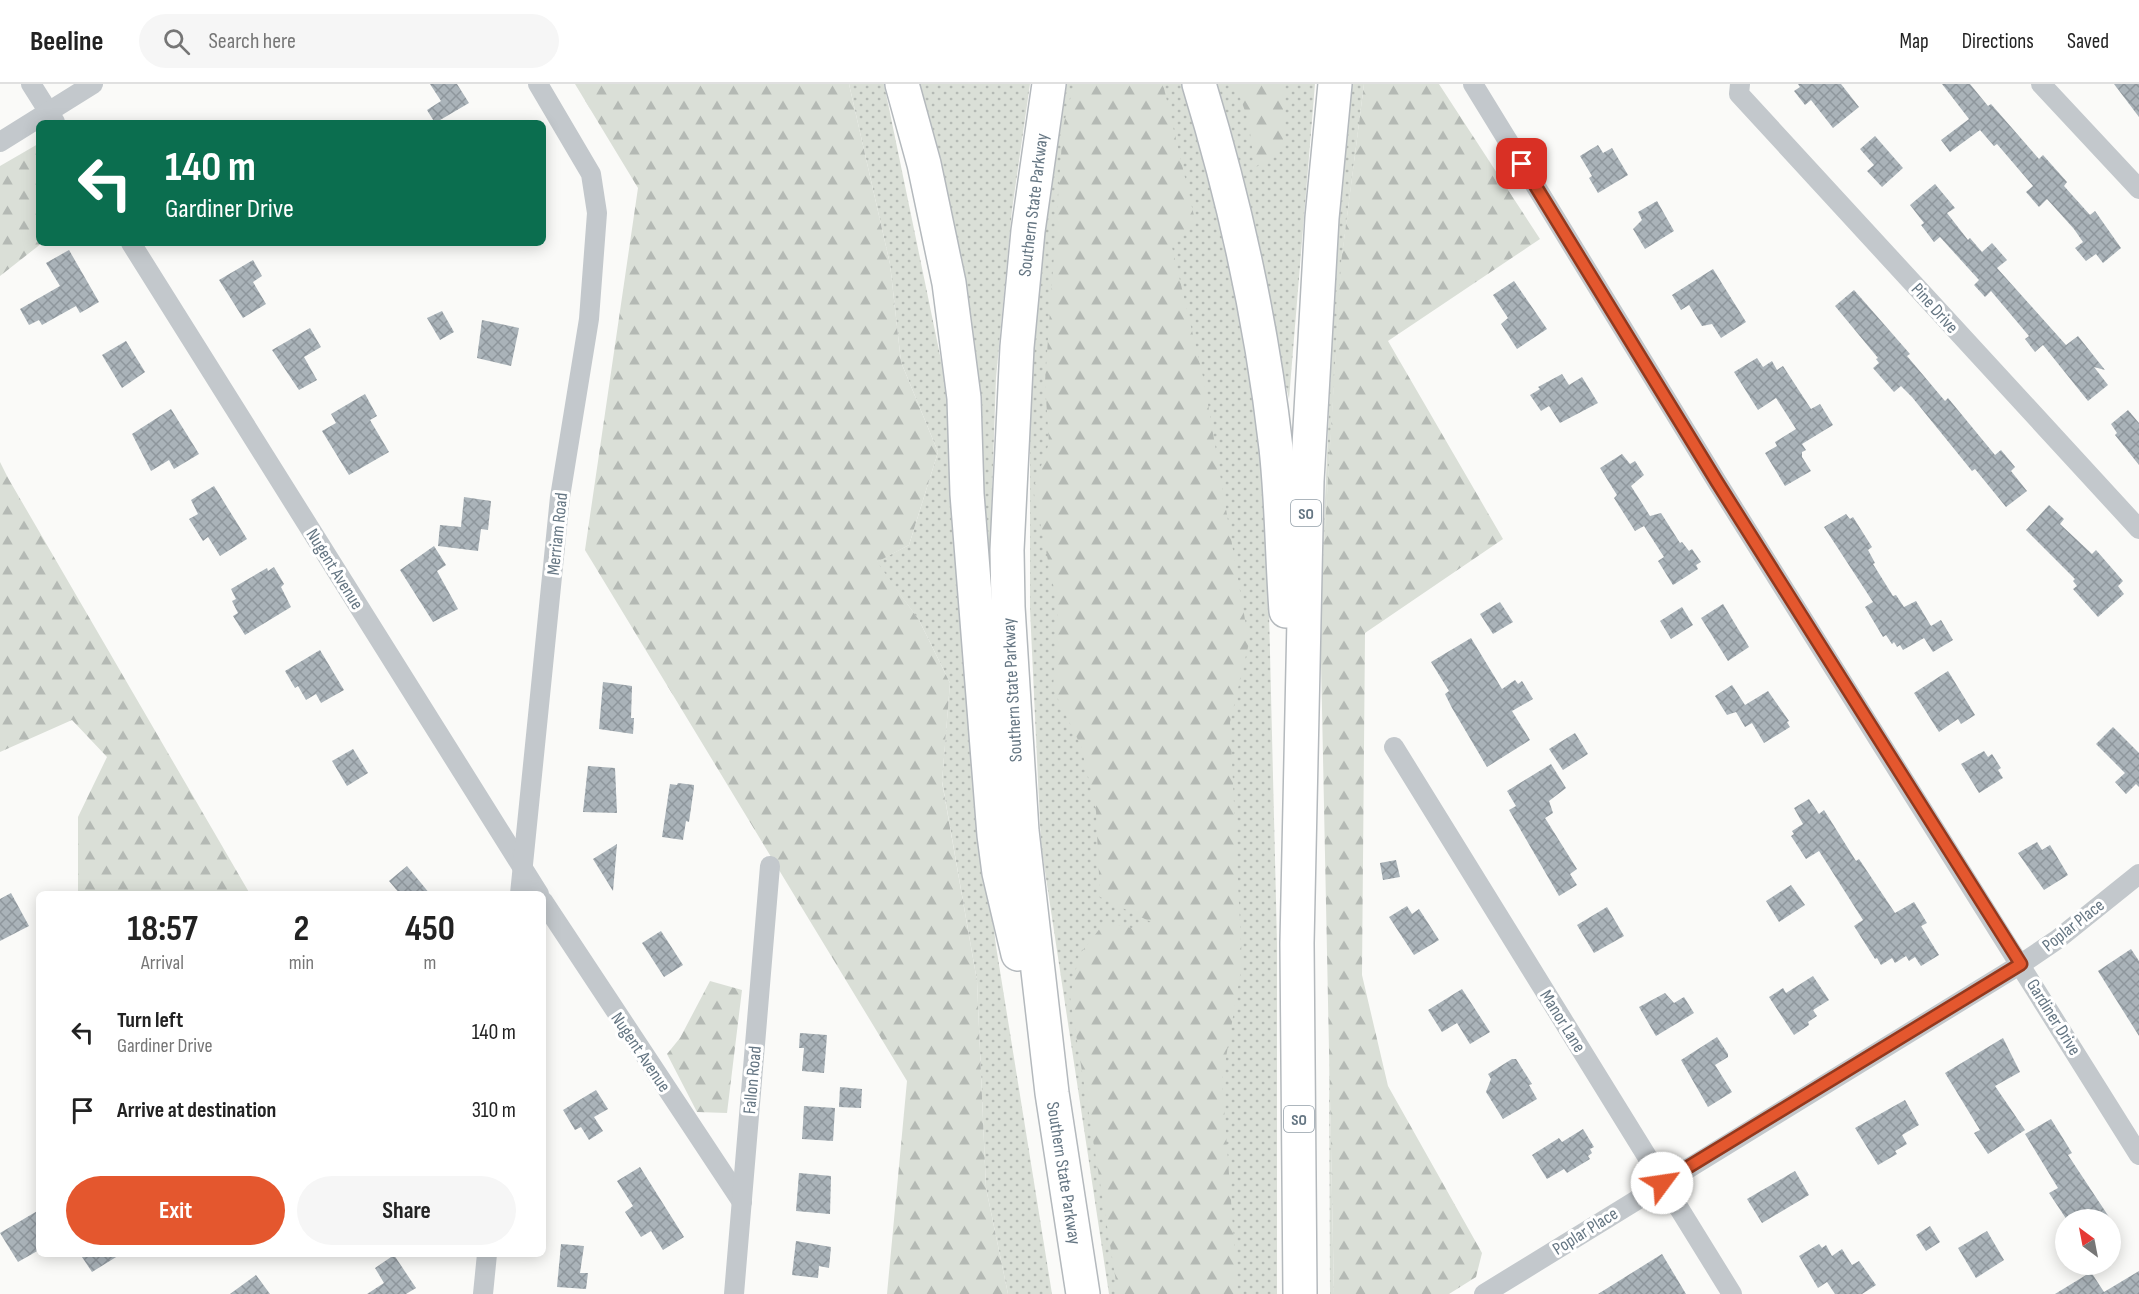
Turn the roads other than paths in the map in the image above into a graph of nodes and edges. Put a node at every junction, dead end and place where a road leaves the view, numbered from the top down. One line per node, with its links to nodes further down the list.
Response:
1 (31, 84): 11 (street)
2 (93, 84): 11 (street)
3 (538, 84): 19 (street, Merriam Road)
4 (902, 84): 26 (highway)
5 (1049, 84): 26 (highway, Southern State Parkway)
6 (1199, 84): 24 (highway)
7 (1335, 84): 24 (highway, SO)
8 (1473, 84): 25 (street, Gardiner Drive)
9 (1740, 84): 16 (street, Pine Drive)
10 (2041, 84): 14 (street)
11 (52, 117)
12 (36, 125): 13 (street)
13 (0, 142)
14 (2139, 189)
15 (133, 246): 19 (street, Nugent Avenue)
16 (2139, 529)
17 (1394, 747): 28 (street, Manor Lane)
18 (770, 866): 29 (street, Fallon Road)
19 (522, 867): 21 (street, Merriam Road); 22 (street, Nugent Avenue)
20 (2139, 874): 25 (street, Poplar Place)
21 (520, 891)
22 (537, 891)
23 (546, 906): 29 (street, Nugent Avenue)
24 (1297, 943): 34 (highway, SO)
25 (2021, 964): 27 (street, Gardiner Drive); 28 (street, Poplar Place)
26 (1052, 1093): 33 (highway, Southern State Parkway)
27 (2139, 1155)
28 (1662, 1183): 35 (street, Poplar Place); 36 (street, Manor Lane)
29 (742, 1202): 32 (street, Fallon Road)
30 (487, 1257): 31 (street)
31 (483, 1294)
32 (734, 1294)
33 (1083, 1294)
34 (1300, 1294)
35 (1484, 1294)
36 (1732, 1294)

